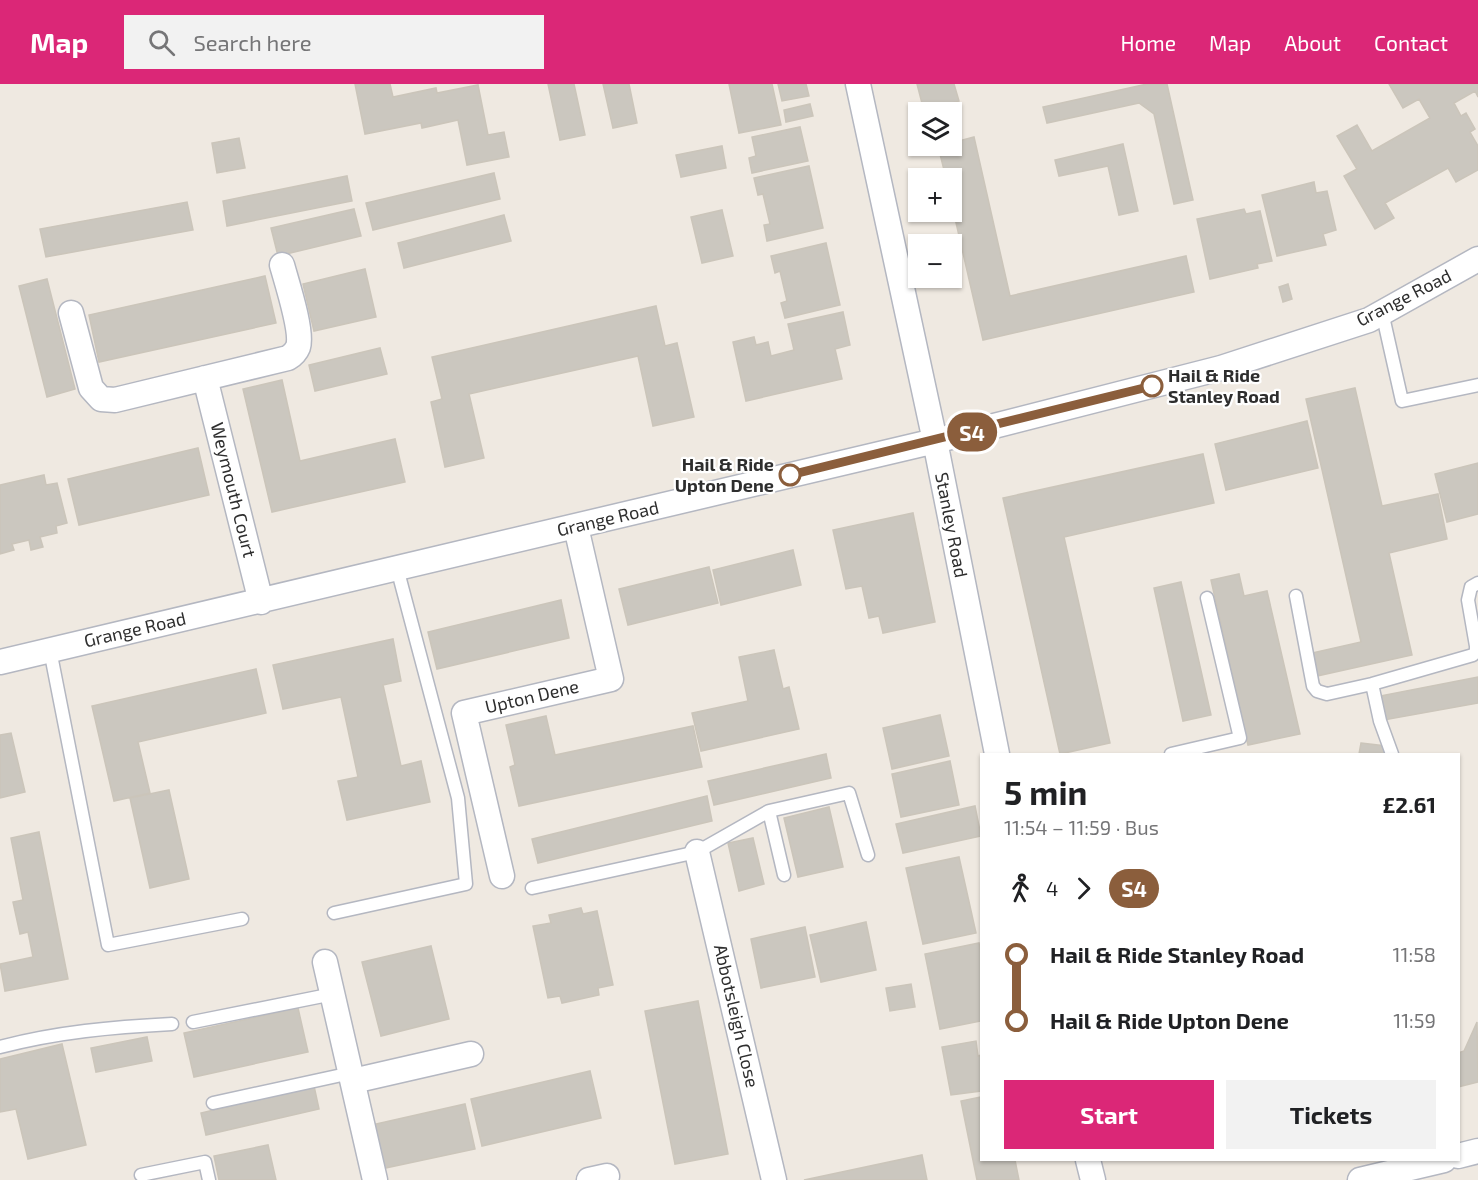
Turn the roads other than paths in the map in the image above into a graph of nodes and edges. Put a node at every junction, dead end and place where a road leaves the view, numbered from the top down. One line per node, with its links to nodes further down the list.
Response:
1 (858, 84): 8 (street, Stanley Road)
2 (1478, 259): 4 (street, Grange Road)
3 (282, 265): 6 (street)
4 (1382, 312): 7 (lane); 8 (street, Grange Road)
5 (71, 313): 6 (street)
6 (205, 378): 14 (street, Weymouth Court)
7 (1478, 385)
8 (935, 441): 9 (street, Grange Road); 18 (street, Stanley Road)
9 (576, 527): 10 (street, Grange Road); 25 (street, Upton Dene)
10 (397, 568): 14 (street, Grange Road); 27 (lane)
11 (1478, 583): 17 (lane)
12 (1296, 596): 17 (lane)
13 (1207, 598): 19 (lane)
14 (261, 602): 15 (street, Grange Road)
15 (50, 650): 16 (street, Grange Road); 28 (lane)
16 (0, 662)
17 (1372, 684): 20 (lane)
18 (997, 753)
19 (1175, 753)
20 (1392, 753)
21 (769, 811): 22 (lane); 23 (lane); 24 (lane)
22 (697, 852): 26 (lane); 44 (street, Abbotsleigh Close)
23 (868, 855)
24 (784, 875)
25 (502, 876)
26 (532, 888)
27 (334, 913)
28 (242, 919)
29 (325, 962): 30 (street)
30 (333, 994): 31 (lane); 35 (street)
31 (193, 1022)
32 (172, 1024): 33 (lane)
33 (0, 1047)
34 (471, 1054): 35 (street)
35 (352, 1077): 36 (lane); 43 (street)
36 (213, 1103)
37 (1478, 1151): 38 (street)
38 (1460, 1156)
39 (1088, 1161): 45 (street)
40 (1440, 1161): 46 (street)
41 (141, 1175): 42 (lane)
42 (209, 1180)
43 (375, 1180)
44 (774, 1180)
45 (1093, 1180)
46 (1360, 1180)

